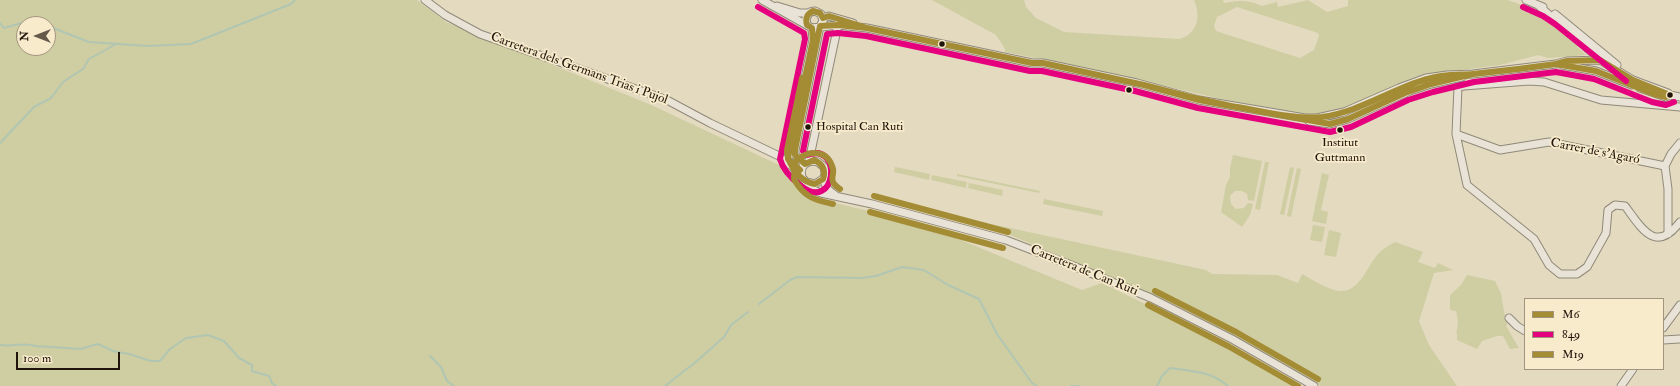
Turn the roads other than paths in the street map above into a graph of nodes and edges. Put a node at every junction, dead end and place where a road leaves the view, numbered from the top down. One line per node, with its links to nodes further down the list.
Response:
1 (425, 0): 27 (street, Carretera dels Germans Trias i Pujol)
2 (1526, 0): 4 (street)
3 (763, 1): 5 (street); 10 (street)
4 (1539, 6): 11 (street); 16 (street)
5 (808, 13): 6 (street); 10 (street)
6 (823, 18): 8 (street); 9 (street)
7 (838, 25): 8 (street); 9 (street); 30 (street)
8 (820, 26): 10 (street); 29 (street)
9 (867, 28): 23 (street)
10 (811, 29): 28 (street)
11 (1600, 60): 12 (street); 15 (street); 16 (street)
12 (1556, 64): 13 (street); 15 (street)
13 (1473, 74): 14 (street); 17 (street)
14 (1432, 77): 17 (street); 18 (street)
15 (1632, 85): 19 (street)
16 (1648, 86): 19 (street)
17 (1405, 93): 24 (street)
18 (1381, 96): 22 (street); 24 (street)
19 (1670, 96): 20 (street)
20 (1680, 98)
21 (1680, 108): 25 (street)
22 (1325, 116): 23 (street); 24 (street)
23 (1296, 117): 24 (street)
24 (1351, 118)
25 (1456, 134): 32 (street, Carrer de s'Agaró); 37 (street)
26 (1680, 143): 32 (street)
27 (779, 156): 28 (street, Carretera dels Germans Trias i Pujol); 31 (street, Carretera dels Germans Trias i Pujol)
28 (788, 158): 29 (street, Carretera dels Germans Trias i Pujol); 31 (street, Carretera de Can Ruti)
29 (798, 159): 30 (street)
30 (807, 162): 33 (street); 34 (street)
31 (792, 166): 34 (street, Carretera de Can Ruti)
32 (1665, 166): 37 (street)
33 (825, 174): 34 (street); 35 (street)
34 (804, 180): 35 (street, Carretera de Can Ruti)
35 (837, 197): 45 (street, Carretera de Can Ruti)
36 (1680, 222): 37 (street)
37 (1668, 234)
38 (1680, 305): 40 (street)
39 (1509, 318): 41 (street)
40 (1664, 327)
41 (1524, 330)
42 (1680, 339): 43 (street)
43 (1664, 340)
44 (1632, 370): 46 (street)
45 (1314, 386)
46 (1621, 386)

